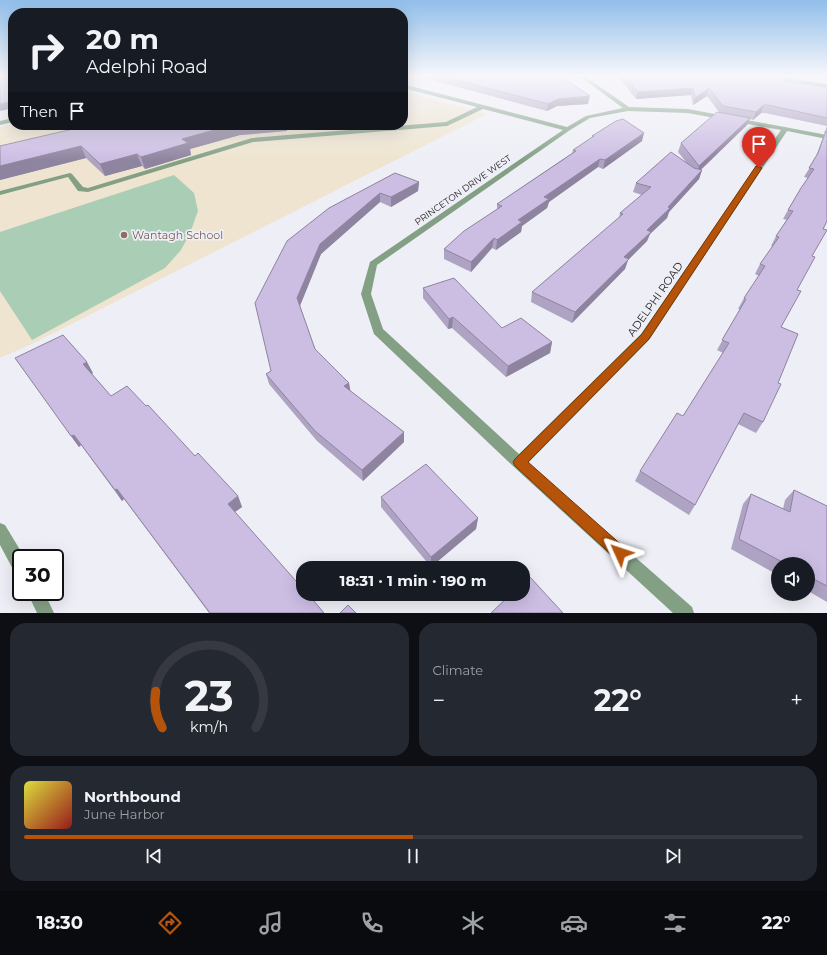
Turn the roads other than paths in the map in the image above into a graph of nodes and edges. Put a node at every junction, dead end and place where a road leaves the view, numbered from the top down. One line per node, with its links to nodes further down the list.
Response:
1 (469, 104): 3 (street)
2 (620, 104): 4 (street)
3 (482, 107): 5 (street); 6 (street)
4 (628, 109): 6 (street, PRINCETON DRIVE WEST); 7 (street, PRINCETON DRIVE WEST)
5 (408, 127)
6 (568, 129): 11 (street, PRINCETON DRIVE WEST)
7 (785, 129): 9 (street, PRINCETON DRIVE WEST); 11 (street, ADELPHI ROAD)
8 (375, 130): 10 (street)
9 (827, 137)
10 (0, 193)
11 (519, 462): 16 (street)
12 (0, 530): 13 (street)
13 (12, 552)
14 (40, 601): 15 (street)
15 (46, 613)
16 (686, 613)

